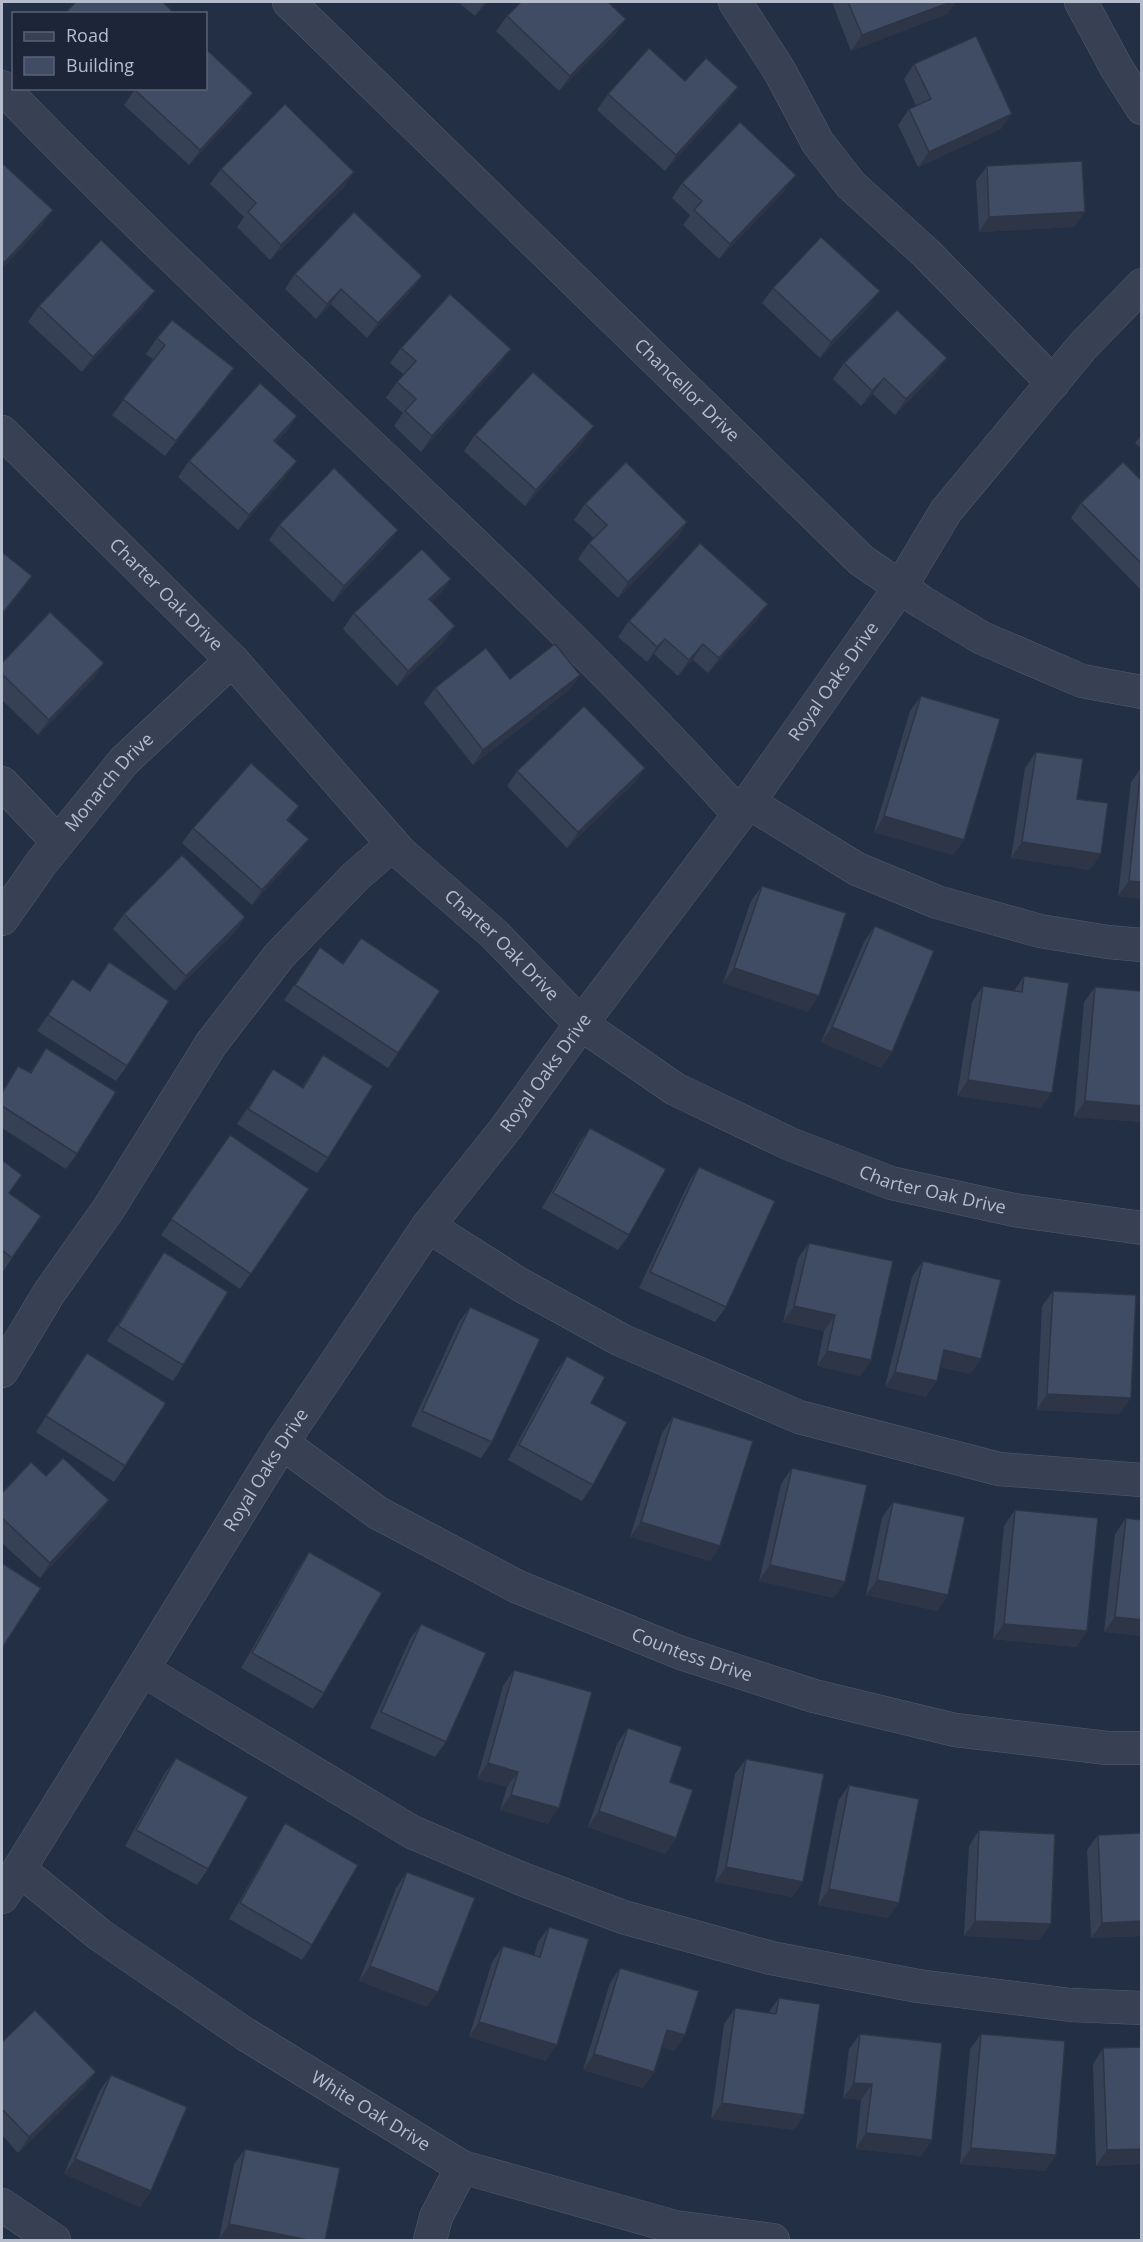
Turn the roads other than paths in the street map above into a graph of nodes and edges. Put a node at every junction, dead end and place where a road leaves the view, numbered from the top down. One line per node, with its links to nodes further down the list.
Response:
1 (289, 2): 9 (street, Chancellor Drive)
2 (735, 2): 7 (street)
3 (1081, 2): 5 (street)
4 (2, 87): 13 (street)
5 (1142, 108)
6 (1142, 285): 7 (street, Royal Oaks Drive)
7 (1053, 383): 9 (street, Royal Oaks Drive)
8 (2, 432): 10 (street, Charter Oak Drive)
9 (901, 586): 11 (street, Chancellor Drive); 13 (street, Royal Oaks Drive)
10 (232, 660): 14 (street, Monarch Drive); 15 (street, Charter Oak Drive)
11 (1142, 692)
12 (2, 783): 14 (street)
13 (744, 808): 17 (street); 18 (street, Royal Oaks Drive)
14 (58, 842): 16 (street, Monarch Drive)
15 (393, 844): 18 (street, Charter Oak Drive); 21 (street)
16 (2, 919)
17 (1142, 945)
18 (581, 1024): 19 (street, Royal Oaks Drive); 20 (street, Charter Oak Drive)
19 (428, 1226): 22 (street, Royal Oaks Drive); 23 (street)
20 (1142, 1228)
21 (2, 1371)
22 (282, 1443): 24 (street, Royal Oaks Drive); 25 (street, Countess Drive)
23 (1142, 1480)
24 (143, 1670): 26 (street, Royal Oaks Drive); 28 (street)
25 (1142, 1748)
26 (20, 1870): 27 (street, Royal Oaks Drive); 29 (street, White Oak Drive)
27 (2, 1897)
28 (1142, 2008)
29 (462, 2167): 31 (street, White Oak Drive); 33 (street)
30 (2, 2205): 32 (street)
31 (674, 2234): 34 (street, White Oak Drive)
32 (54, 2241)
33 (430, 2241)
34 (773, 2241)

